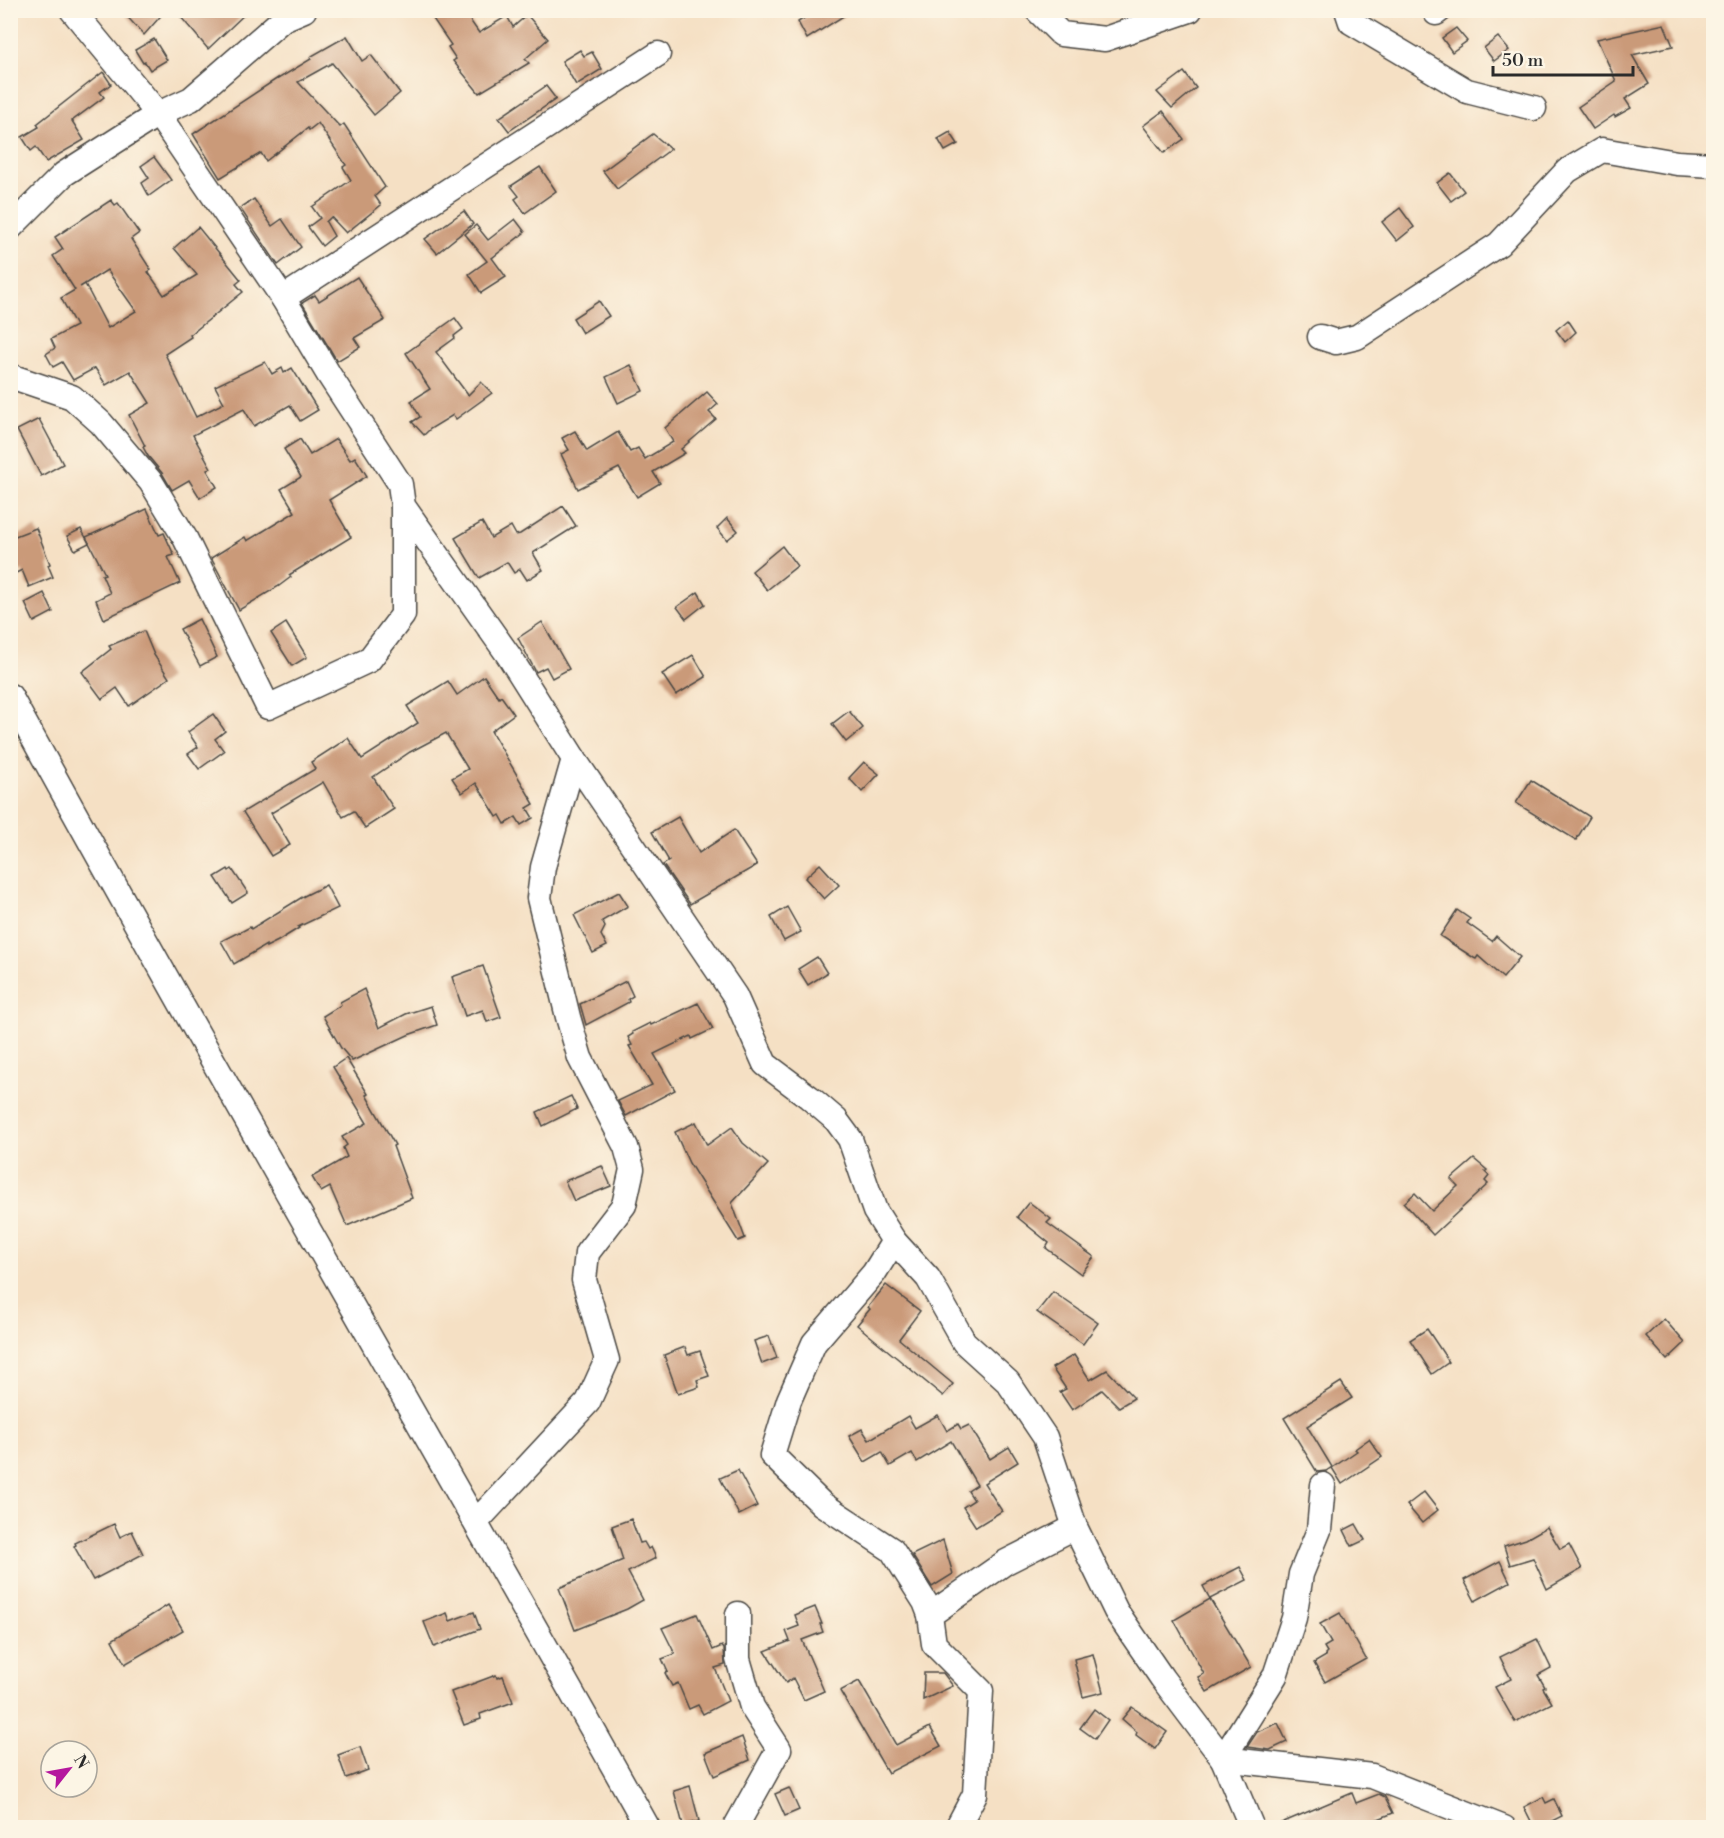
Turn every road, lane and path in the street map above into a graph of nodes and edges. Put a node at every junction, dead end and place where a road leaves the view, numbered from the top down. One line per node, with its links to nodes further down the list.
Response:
1 (72, 10): 10 (street)
2 (304, 10): 10 (street)
3 (1037, 10): 4 (street)
4 (1190, 10)
5 (1434, 10): 6 (street)
6 (1440, 10)
7 (1344, 11): 9 (street)
8 (658, 54): 15 (street)
9 (1534, 108)
10 (158, 114): 14 (street); 15 (street)
11 (1634, 156): 12 (street); 13 (street); 16 (street)
12 (1713, 165)
13 (1713, 182)
14 (10, 228)
15 (283, 298): 18 (street)
16 (1320, 337)
17 (10, 376): 18 (street)
18 (403, 506): 20 (street)
19 (10, 696): 23 (street)
20 (574, 759): 21 (street); 23 (street)
21 (894, 1241): 24 (street); 26 (street)
22 (1323, 1485): 27 (street)
23 (476, 1522): 28 (street)
24 (1075, 1527): 26 (street); 27 (street)
25 (738, 1614): 29 (street)
26 (930, 1615): 30 (street)
27 (1223, 1759): 31 (street); 32 (street)
28 (648, 1827)
29 (735, 1827)
30 (957, 1827)
31 (1252, 1827)
32 (1504, 1827)

